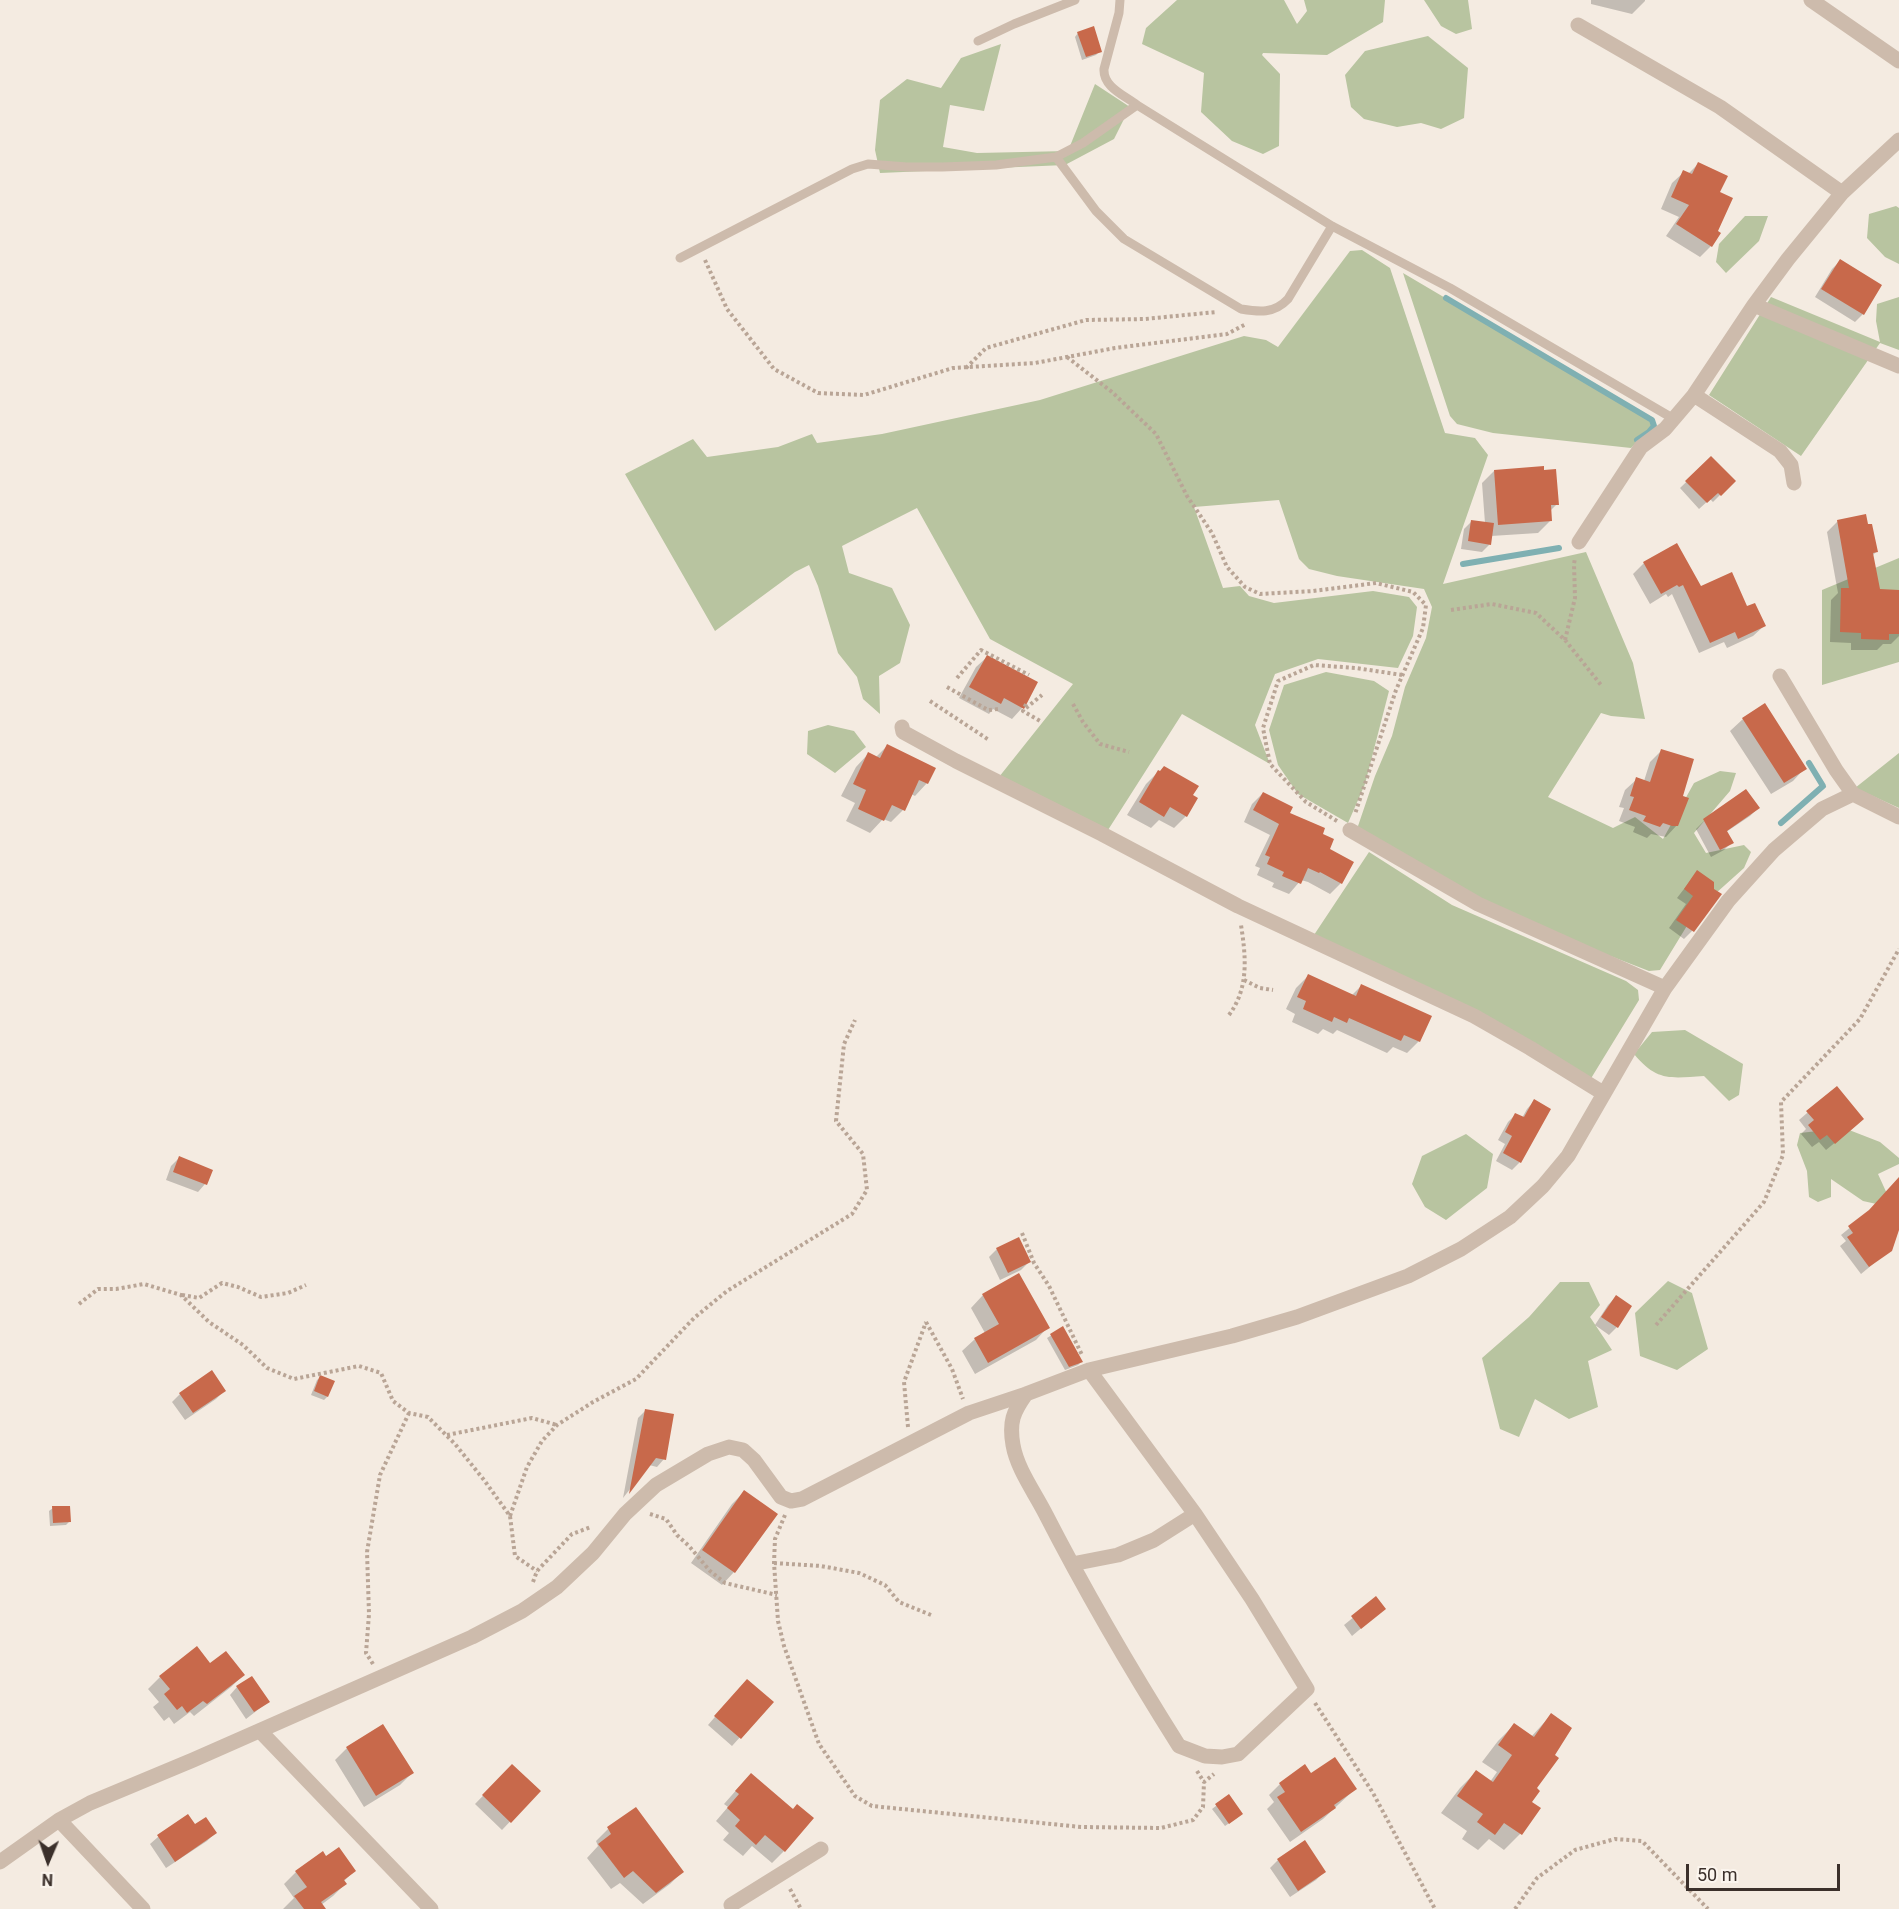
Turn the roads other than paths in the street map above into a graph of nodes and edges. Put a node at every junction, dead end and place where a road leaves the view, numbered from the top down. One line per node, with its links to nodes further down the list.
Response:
1 (1075, 0): 5 (lane)
2 (1120, 0): 7 (lane)
3 (1811, 0): 6 (street)
4 (1578, 25): 10 (street)
5 (978, 41)
6 (1899, 61)
7 (1137, 105): 9 (lane); 11 (lane)
8 (1899, 140): 10 (street)
9 (1056, 157): 11 (lane); 12 (lane)
10 (1842, 193): 13 (street)
11 (1332, 226): 16 (lane)
12 (680, 258)
13 (1754, 305): 14 (street); 15 (street)
14 (1899, 366)
15 (1694, 395): 16 (street); 17 (street)
16 (1674, 419): 18 (street)
17 (1794, 483)
18 (1580, 542)
19 (1780, 676): 21 (street)
20 (902, 727): 25 (street)
21 (1853, 794): 22 (street); 24 (street)
22 (1899, 817)
23 (1350, 830): 24 (street)
24 (1665, 988): 25 (street)
25 (1603, 1093): 26 (street)
26 (1089, 1370): 27 (street); 28 (street)
27 (1026, 1394): 29 (street); 30 (street)
28 (1195, 1514): 29 (street); 29 (street)
29 (1072, 1564)
30 (260, 1731): 31 (street); 36 (street)
31 (59, 1820): 33 (street); 35 (street)
32 (821, 1849): 34 (street)
33 (0, 1862)
34 (731, 1905)
35 (143, 1909)
36 (431, 1909)

